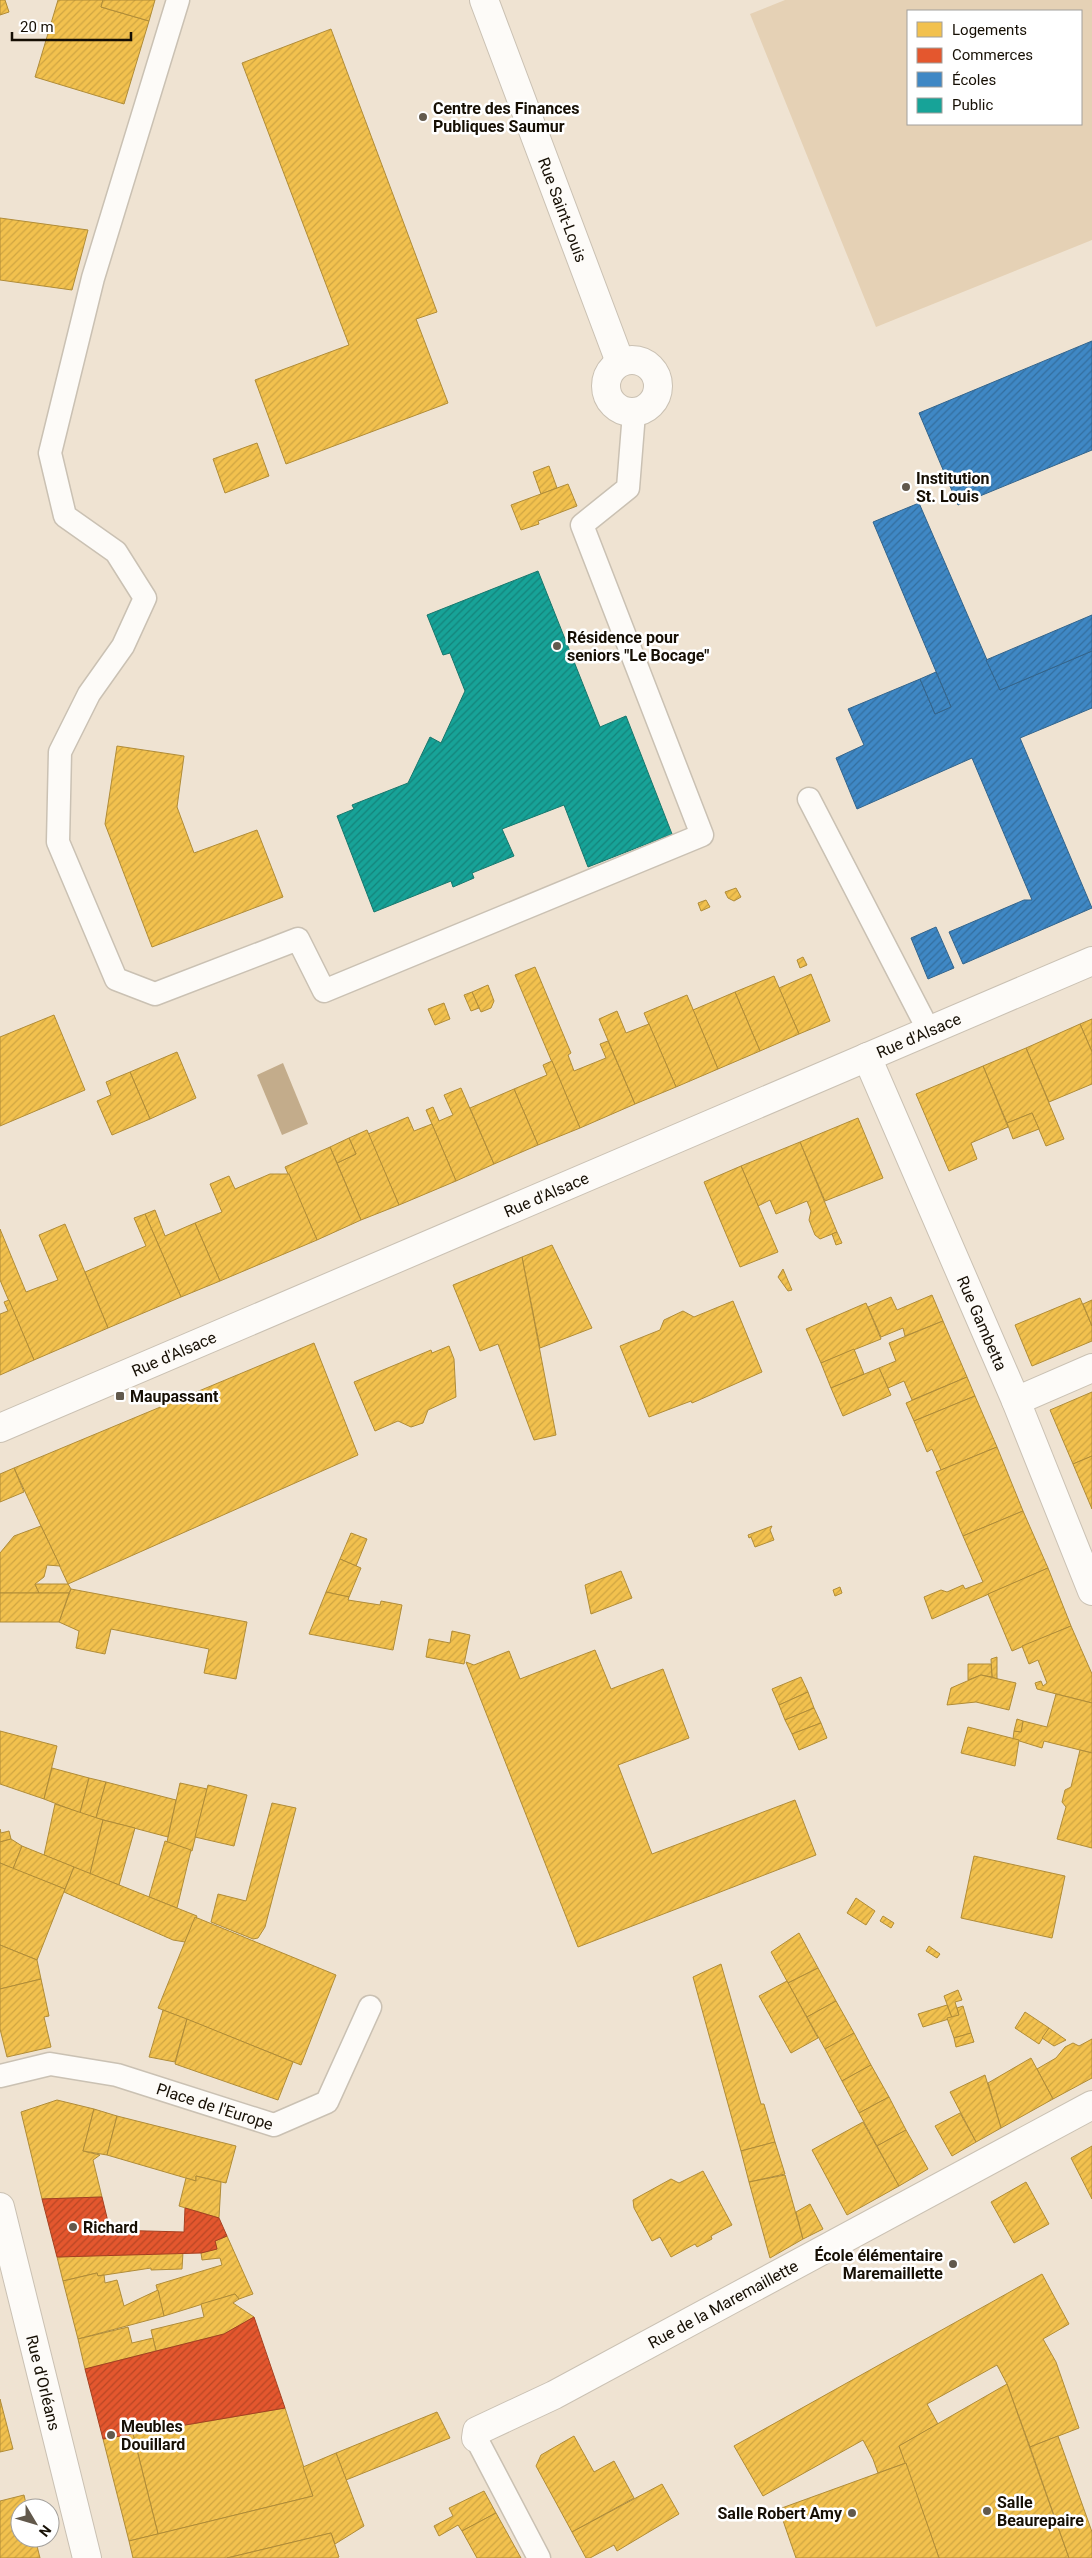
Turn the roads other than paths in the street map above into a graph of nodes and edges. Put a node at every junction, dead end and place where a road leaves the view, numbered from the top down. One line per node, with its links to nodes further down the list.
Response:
1 (178, 0): 4 (lane)
2 (484, 0): 3 (street, Rue Saint-Louis)
3 (620, 362): 4 (street); 4 (street)
4 (634, 413)
5 (810, 799): 7 (lane)
6 (1092, 961): 7 (street, Rue d'Alsace)
7 (929, 1031): 8 (street, Rue d'Alsace)
8 (867, 1057): 10 (street, Rue Gambetta); 11 (street, Rue d'Alsace)
9 (1092, 1368): 10 (street)
10 (1016, 1401): 12 (street, Rue Gambetta)
11 (0, 1428)
12 (1092, 1591)
13 (370, 2007): 14 (lane, Place de l'Europe)
14 (0, 2076)
15 (1092, 2105): 17 (street, Rue de la Maremaillette)
16 (0, 2207): 18 (street, Rue d'Orléans)
17 (476, 2438): 19 (lane, Rue de la Maremaillette)
18 (87, 2558)
19 (540, 2558)

